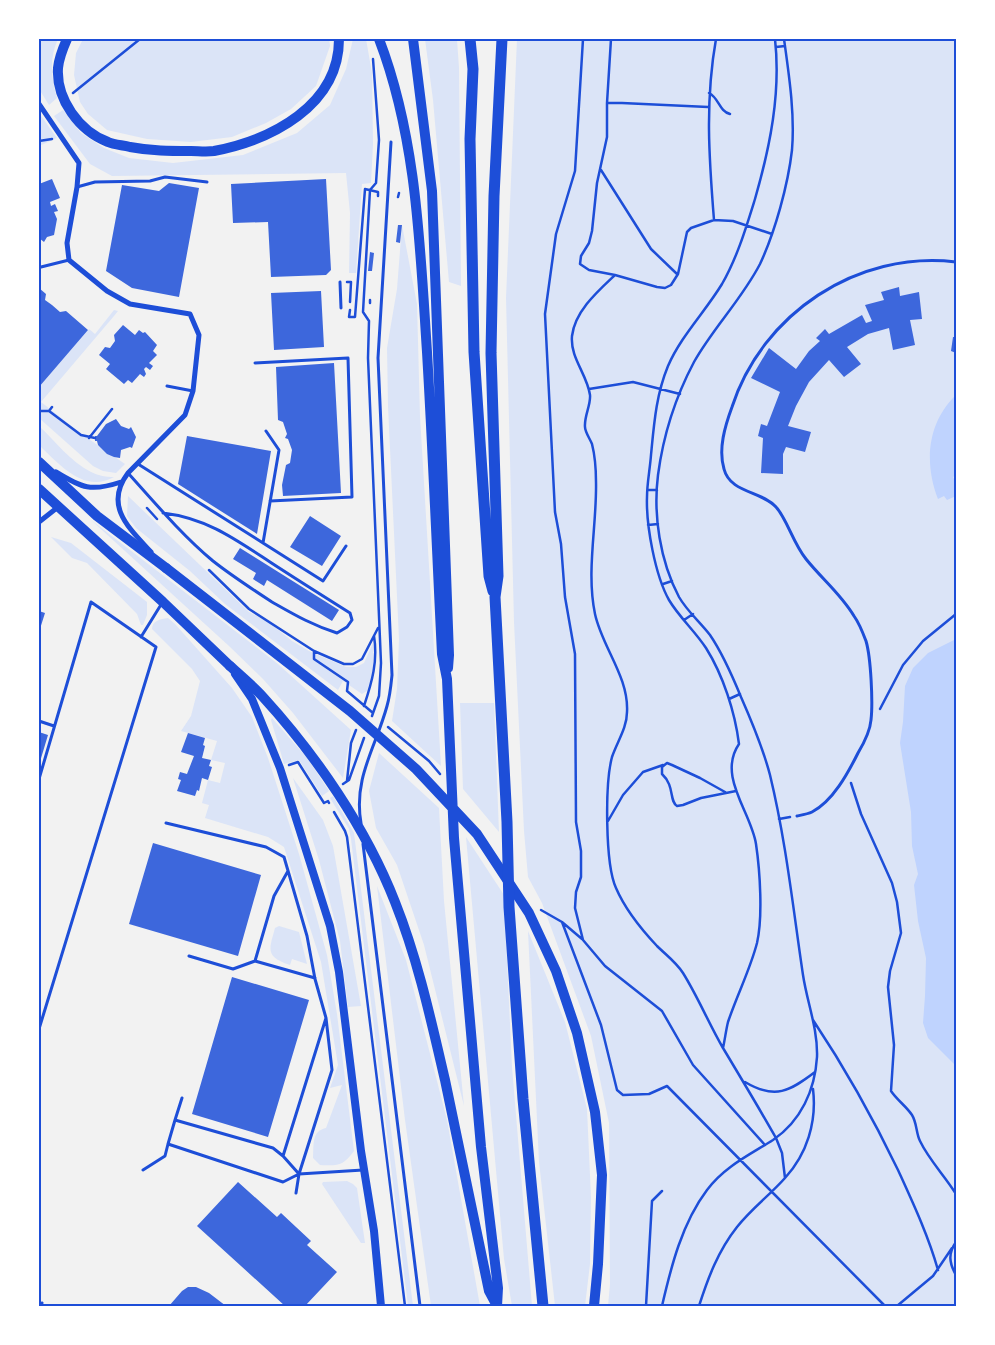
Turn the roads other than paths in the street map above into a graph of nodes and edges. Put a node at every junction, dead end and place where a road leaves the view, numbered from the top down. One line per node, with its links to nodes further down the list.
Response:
1 (67, 39): 2 (main road)
2 (339, 39)
3 (379, 39): 36 (main road)
4 (413, 39): 36 (main road)
5 (470, 39): 32 (highway)
6 (502, 39): 32 (highway)
7 (39, 104): 10 (street)
8 (391, 142): 42 (lane)
9 (206, 182): 10 (lane)
10 (77, 187): 11 (street)
11 (69, 260): 13 (lane); 18 (street)
12 (956, 262): 40 (lane)
13 (40, 267)
14 (340, 282): 15 (lane)
15 (341, 308)
16 (255, 363): 25 (lane)
17 (167, 386): 18 (lane)
18 (193, 391): 21 (street)
19 (266, 431): 25 (lane)
20 (39, 462): 23 (street); 31 (main road)
21 (137, 463): 22 (street); 29 (lane)
22 (128, 473): 23 (street); 27 (lane)
23 (121, 482): 31 (street)
24 (39, 489): 26 (main road)
25 (270, 501): 29 (lane)
26 (58, 507): 28 (street); 33 (main road)
27 (163, 513): 27 (lane)
28 (39, 522)
29 (263, 543): 30 (lane)
30 (346, 546)
31 (166, 568): 61 (main road)
32 (494, 597): 60 (highway)
33 (163, 602): 34 (lane); 35 (main road)
34 (141, 637): 38 (lane); 48 (lane)
35 (230, 666): 42 (main road); 54 (street)
36 (447, 679): 59 (main road)
37 (39, 721): 38 (lane)
38 (54, 726): 39 (lane)
39 (39, 779)
40 (797, 816)
41 (166, 822): 43 (lane)
42 (363, 835): 58 (lane); 59 (main road)
43 (288, 871): 45 (lane); 46 (lane)
44 (189, 956): 45 (lane)
45 (255, 961): 46 (lane)
46 (315, 978): 47 (lane)
47 (326, 1018): 52 (lane); 55 (lane)
48 (39, 1028)
49 (182, 1098): 50 (lane)
50 (176, 1120): 51 (lane); 52 (lane)
51 (168, 1144): 53 (lane); 55 (lane)
52 (283, 1156): 55 (lane)
53 (143, 1170)
54 (364, 1170): 55 (lane); 57 (street)
55 (300, 1174): 56 (lane)
56 (296, 1194)
57 (381, 1306)
58 (420, 1306)
59 (497, 1306)
60 (543, 1306)
61 (594, 1306)

